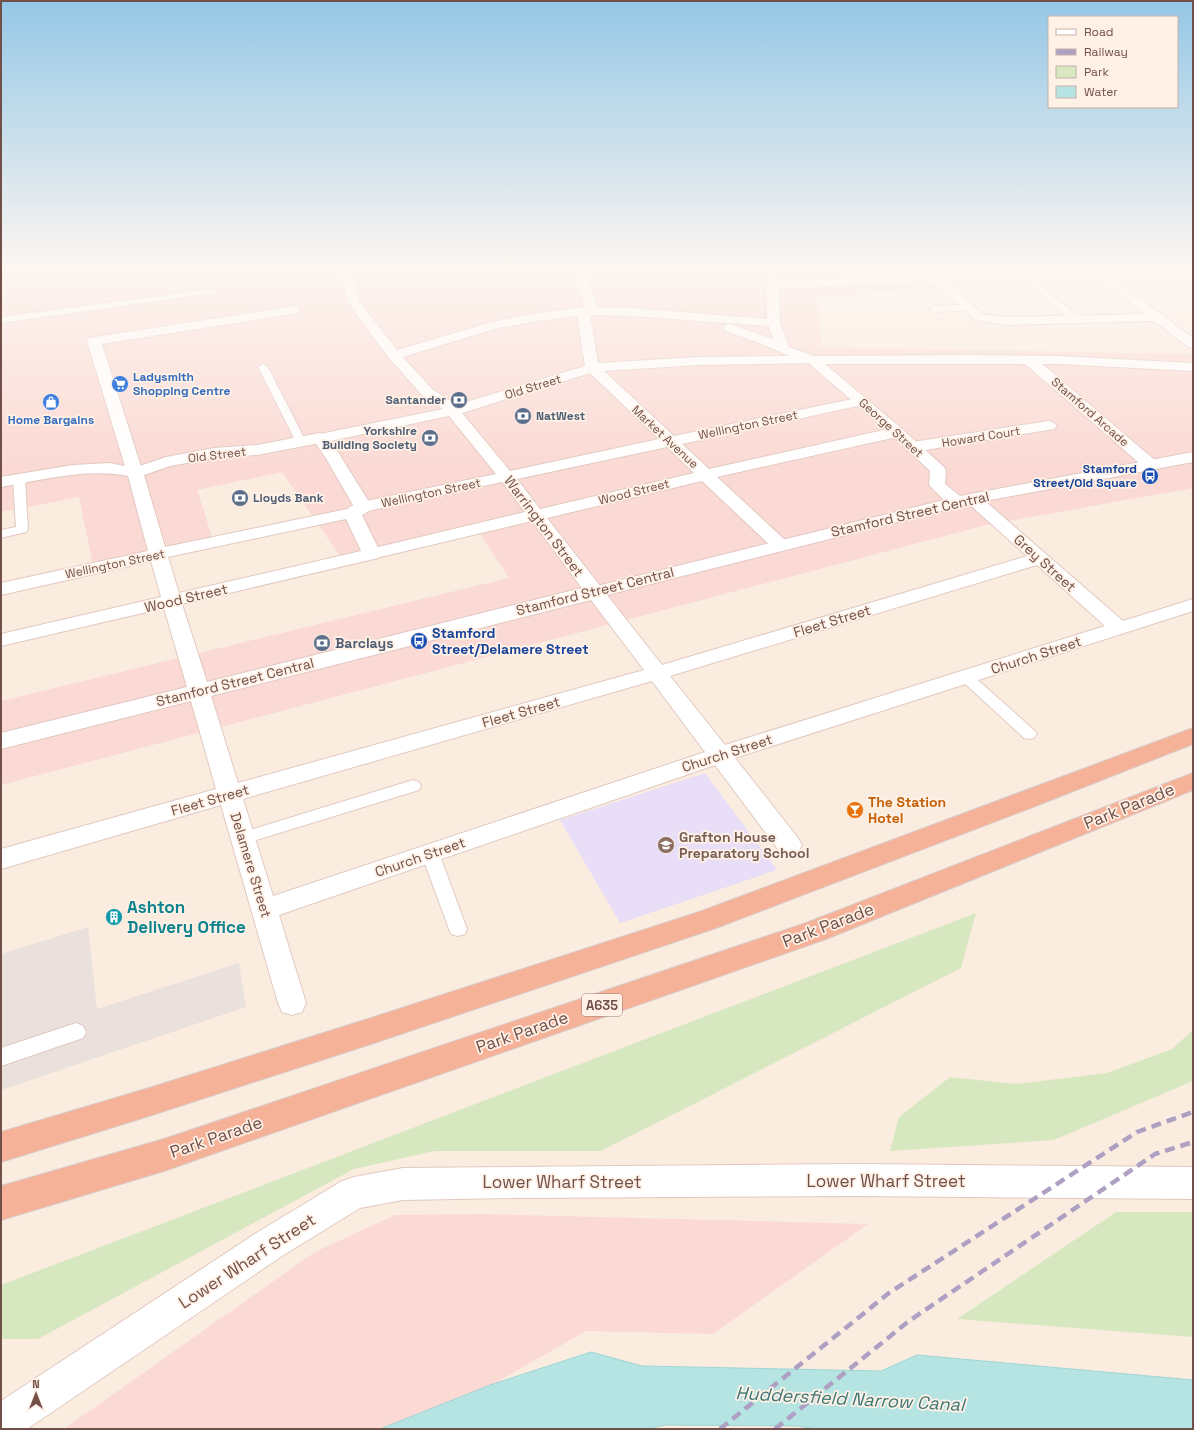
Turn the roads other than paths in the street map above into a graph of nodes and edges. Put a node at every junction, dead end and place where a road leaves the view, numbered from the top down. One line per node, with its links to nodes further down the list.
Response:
1 (128, 336): 26 (street, Delamere Street)
2 (379, 336): 10 (street, Warrington Street)
3 (459, 336): 10 (street)
4 (590, 336): 15 (street)
5 (752, 336): 9 (street)
6 (778, 336): 9 (street)
7 (1182, 336): 8 (street)
8 (1193, 344)
9 (783, 349): 11 (street)
10 (394, 355): 17 (street, Warrington Street)
11 (812, 360): 12 (street, Old Street); 15 (street, Old Street); 16 (street, George Street)
12 (1029, 360): 14 (street, Old Street); 25 (street, Stamford Arcade)
13 (263, 367): 21 (lane)
14 (1193, 367)
15 (592, 368): 17 (street, Old Street); 22 (street, Market Avenue)
16 (862, 401): 19 (street, George Street); 22 (street, Wellington Street)
17 (453, 411): 20 (street, Old Street); 28 (street, Warrington Street)
18 (1049, 426): 23 (street, Howard Court)
19 (898, 432): 23 (street, George Street); 27 (street, Wood Street)
20 (320, 438): 21 (street, Old Street); 32 (street)
21 (301, 442): 26 (street, Old Street)
22 (670, 442): 27 (street, Market Avenue); 28 (street, Wellington Street)
23 (913, 447): 31 (street, George Street)
24 (1193, 457): 25 (street, Stamford Street Central)
25 (1152, 465): 31 (street, Stamford Street Central)
26 (135, 473): 29 (street); 37 (street, Delamere Street)
27 (705, 475): 33 (street, Wood Street); 35 (street, Market Avenue)
28 (506, 476): 32 (street, Wellington Street); 33 (street, Warrington Street)
29 (19, 479): 30 (street); 34 (lane)
30 (1, 482)
31 (965, 499): 35 (street, Stamford Street Central); 38 (street, Grey Street)
32 (358, 510): 36 (street); 37 (street, Wellington Street)
33 (536, 516): 36 (street, Wood Street); 40 (street, Warrington Street)
34 (1, 534)
35 (780, 545): 40 (street, Stamford Street Central)
36 (372, 554): 41 (street, Wood Street)
37 (158, 555): 39 (street, Wellington Street); 41 (street, Delamere Street)
38 (1040, 558): 43 (street, Grey Street); 45 (street, Fleet Street)
39 (1, 589)
40 (594, 591): 45 (street, Warrington Street); 47 (street, Stamford Street Central)
41 (173, 601): 44 (street, Wood Street); 47 (street, Delamere Street)
42 (1193, 605): 43 (street, Church Street)
43 (1119, 628): 46 (street, Church Street)
44 (1, 640)
45 (657, 673): 51 (street, Warrington Street); 54 (street, Fleet Street)
46 (966, 677): 48 (lane); 51 (street, Church Street)
47 (200, 690): 50 (street, Stamford Street Central); 54 (street, Delamere Street)
48 (1028, 734)
49 (1193, 736): 64 (highway)
50 (1, 740)
51 (720, 755): 56 (street, Warrington Street); 57 (street, Church Street)
52 (1193, 780): 66 (highway, Park Parade / A635)
53 (413, 786): 55 (lane)
54 (230, 794): 55 (street, Delamere Street); 58 (street, Fleet Street)
55 (243, 838): 59 (street, Delamere Street)
56 (789, 845)
57 (430, 853): 59 (street, Church Street); 60 (lane)
58 (1, 859)
59 (264, 910): 61 (street, Delamere Street)
60 (458, 929)
61 (292, 1003)
62 (76, 1032): 63 (lane)
63 (1, 1057)
64 (1, 1147)
65 (1193, 1183): 67 (street, Lower Wharf Street)
66 (1, 1203)
67 (1, 1424)

